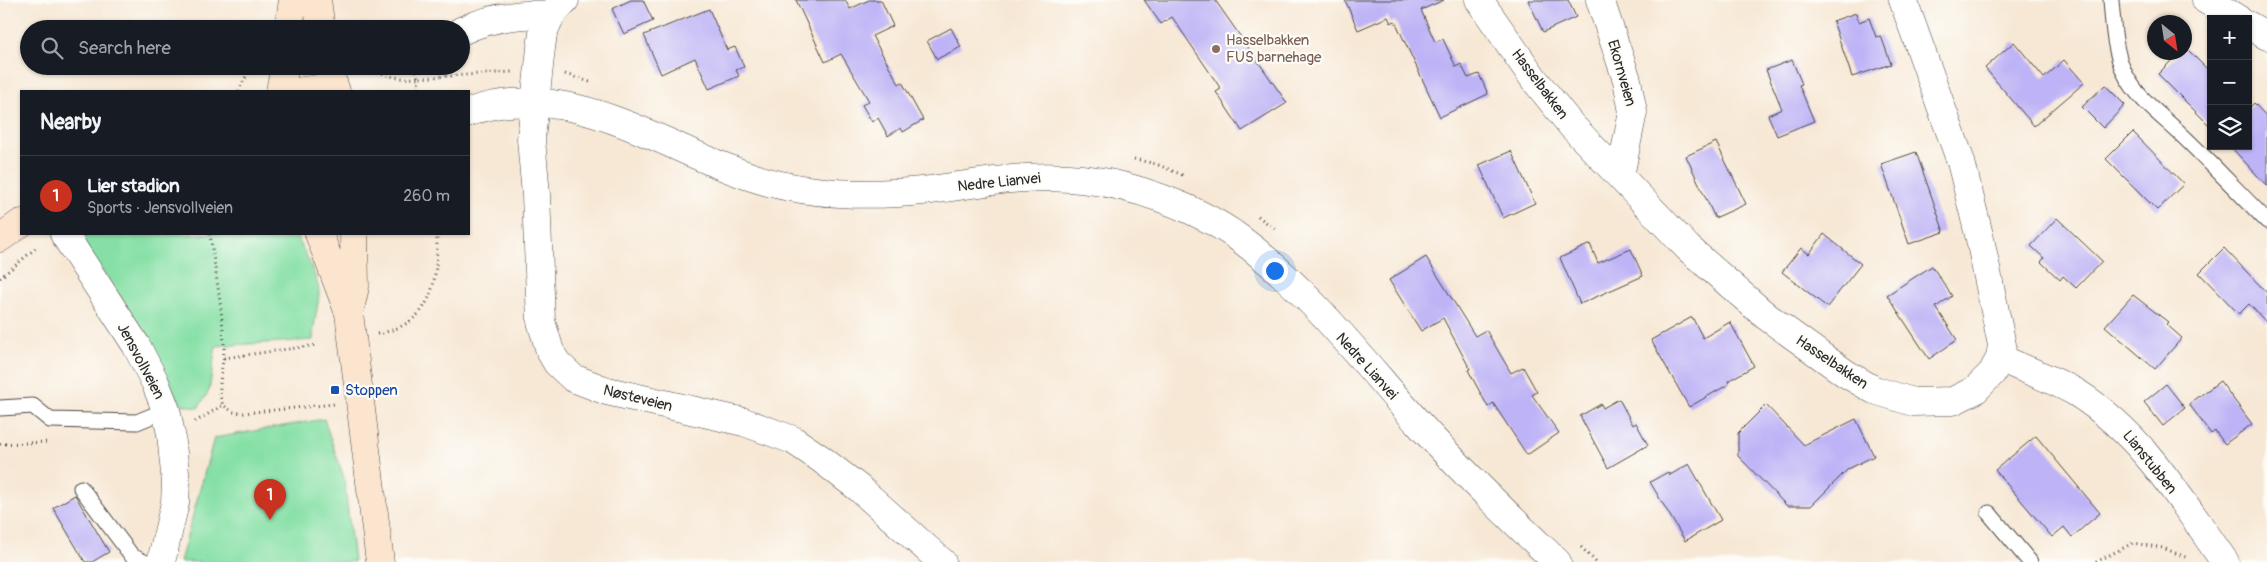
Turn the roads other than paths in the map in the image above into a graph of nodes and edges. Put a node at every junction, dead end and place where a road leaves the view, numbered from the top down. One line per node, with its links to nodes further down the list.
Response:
1 (293, 0): 10 (main road)
2 (317, 0): 11 (main road)
3 (1479, 0): 23 (street, Hasselbakken)
4 (1600, 0): 23 (street, Ekornveien)
5 (1903, 0): 31 (street)
6 (2111, 0): 24 (lane)
7 (2206, 0): 9 (street)
8 (558, 8): 12 (street); 21 (street)
9 (2231, 15)
10 (290, 20)
11 (320, 20)
12 (470, 27)
13 (2252, 27): 14 (street)
14 (2267, 36)
15 (283, 75): 17 (main road)
16 (330, 75): 20 (main road)
17 (280, 90)
18 (310, 90): 19 (main road)
19 (324, 90)
20 (336, 90)
21 (536, 103): 22 (street, Nedre Lianvei); 39 (street, Nøsteveien); 40 (street, Nedre Lianvei)
22 (475, 106)
23 (1620, 176): 31 (street, Hasselbakken)
24 (2267, 221)
25 (20, 224): 29 (main road)
26 (65, 235): 33 (street, Jensvollveien)
27 (319, 235): 30 (main road)
28 (354, 235): 30 (main road)
29 (0, 238)
30 (349, 313): 38 (main road)
31 (2000, 358): 42 (street, Lianstubben)
32 (0, 408): 33 (lane)
33 (166, 410): 37 (street, Jensvollveien)
34 (81, 488): 36 (lane)
35 (1989, 513): 41 (lane)
36 (144, 562)
37 (161, 562)
38 (380, 562)
39 (942, 562)
40 (1557, 562)
41 (2030, 562)
42 (2225, 562)

